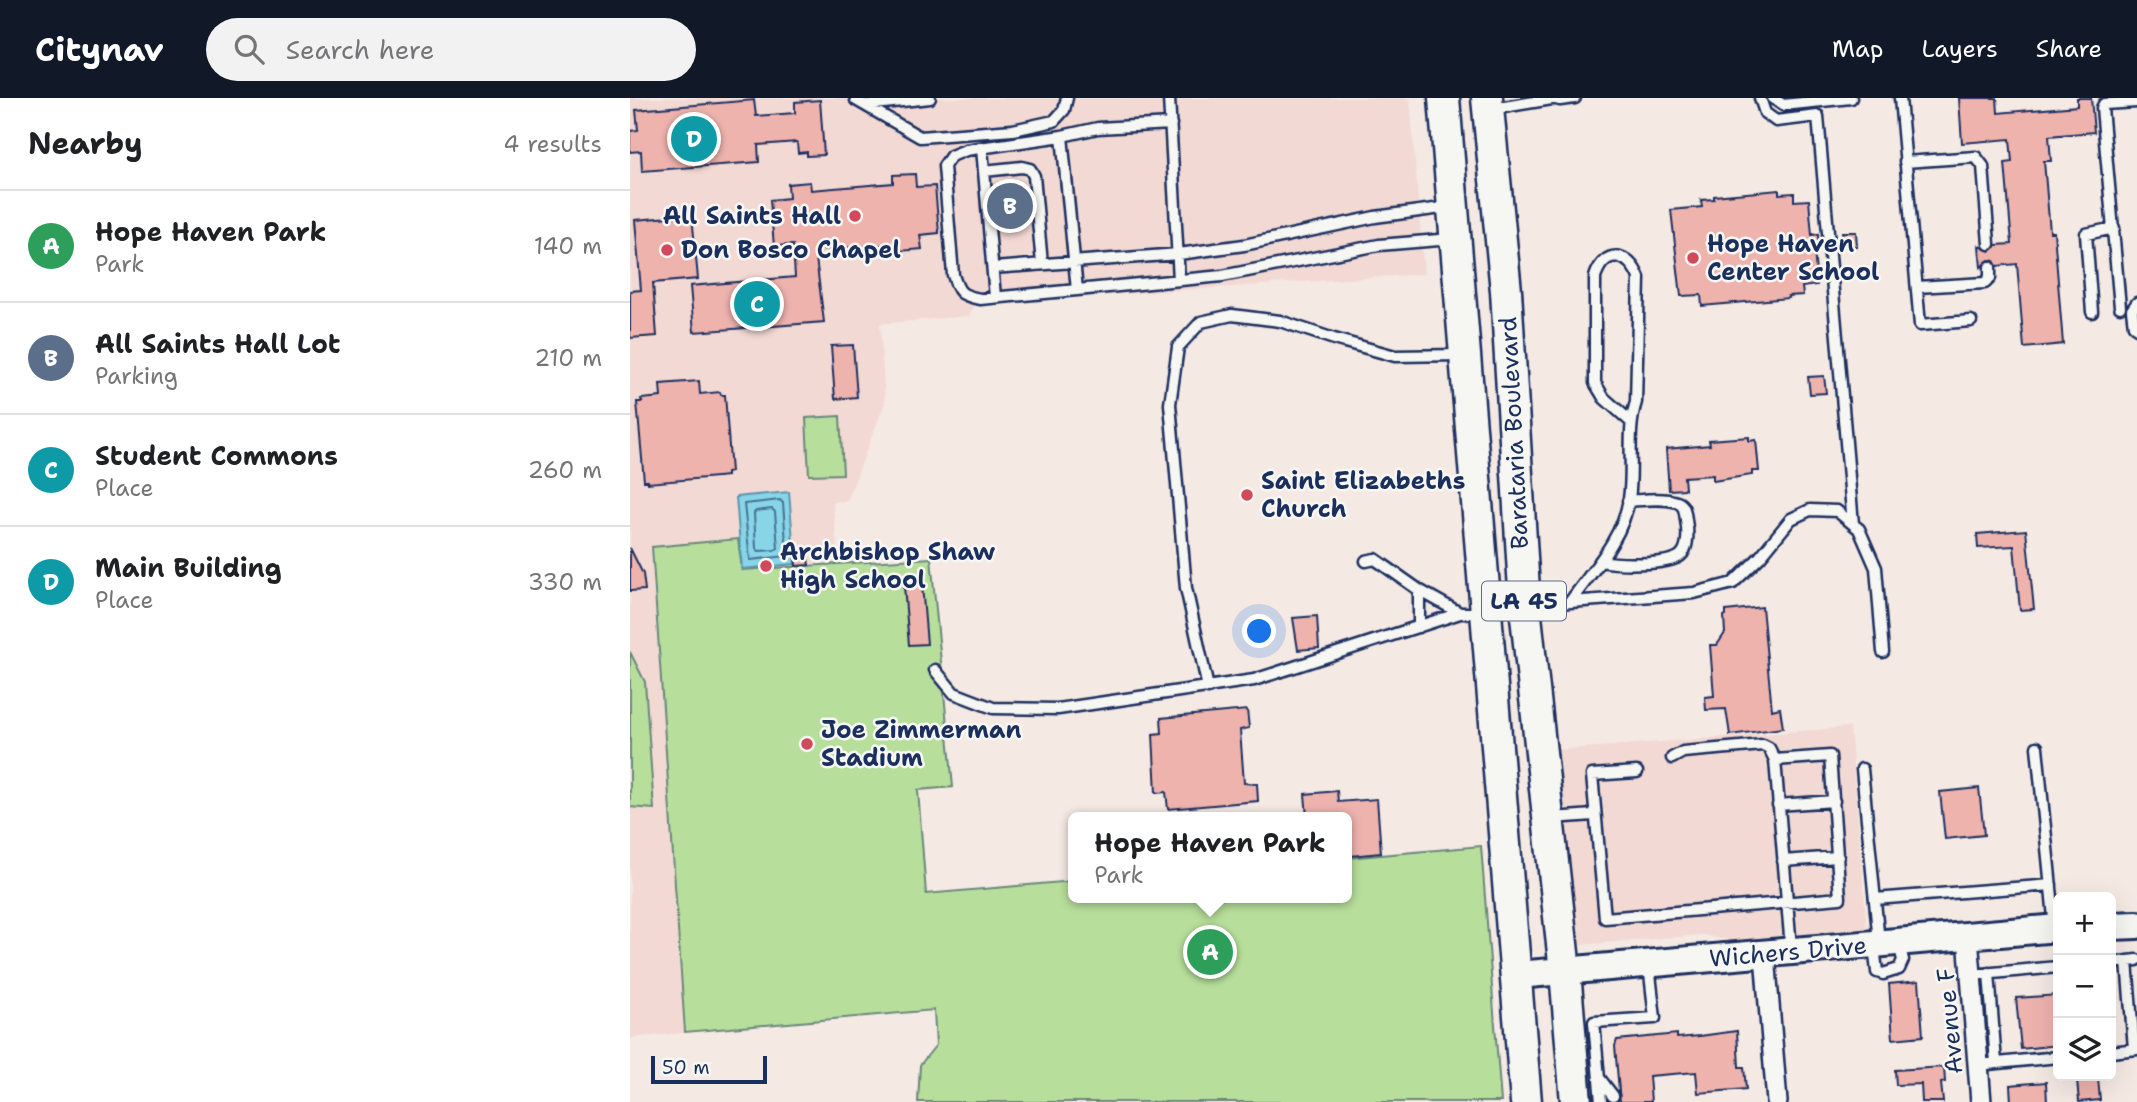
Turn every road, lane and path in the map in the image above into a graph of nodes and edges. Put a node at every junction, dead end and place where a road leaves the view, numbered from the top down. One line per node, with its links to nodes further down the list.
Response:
1 (930, 98): 11 (lane)
2 (1067, 98): 11 (lane)
3 (1169, 98): 14 (lane)
4 (1444, 98): 19 (main road, Barataria Boulevard / LA 45)
5 (1552, 98): 6 (lane); 12 (lane)
6 (1575, 98)
7 (1760, 98): 40 (lane)
8 (1773, 98): 9 (lane)
9 (1851, 98)
10 (1900, 98): 17 (lane)
11 (860, 102)
12 (1482, 102): 45 (main road, Barataria Boulevard / LA 45)
13 (2137, 102): 20 (lane)
14 (1171, 124): 15 (lane); 23 (lane)
15 (1062, 136): 16 (lane); 24 (lane)
16 (982, 148): 18 (lane); 31 (lane)
17 (1905, 162): 22 (lane); 29 (lane)
18 (984, 171): 25 (lane); 27 (lane)
19 (1452, 207): 21 (main road, Barataria Boulevard / LA 45); 23 (lane)
20 (2114, 228): 33 (lane); 34 (lane)
21 (1455, 239): 28 (lane); 37 (main road, Barataria Boulevard / LA 45)
22 (1989, 244)
23 (1179, 254): 24 (lane); 28 (lane)
24 (1073, 261): 25 (lane); 30 (lane)
25 (1042, 264): 27 (lane)
26 (1990, 267): 29 (lane)
27 (993, 268): 31 (lane)
28 (1179, 280): 30 (lane)
29 (1917, 287): 35 (lane)
30 (1077, 290): 31 (lane)
31 (995, 297)
32 (2137, 303): 36 (lane)
33 (2120, 307)
34 (2092, 312)
35 (1971, 321)
36 (2137, 328)
37 (1464, 355): 46 (main road, Barataria Boulevard / LA 45); 50 (lane)
38 (1630, 421): 38 (lane); 39 (lane)
39 (1628, 501): 42 (lane); 42 (lane)
40 (1853, 524): 44 (lane); 48 (lane)
41 (1366, 561): 43 (lane)
42 (1600, 561): 44 (lane)
43 (1419, 590): 46 (lane); 47 (lane)
44 (1570, 602): 45 (lane)
45 (1525, 607): 46 (lane); 59 (main road, Barataria Boulevard / LA 45)
46 (1473, 613): 47 (lane); 78 (main road, Barataria Boulevard / LA 45)
47 (1419, 627): 50 (lane)
48 (1882, 652)
49 (935, 670): 50 (lane)
50 (1208, 688)
51 (2037, 747): 62 (lane)
52 (1672, 758): 53 (lane)
53 (1775, 760): 56 (lane); 57 (lane)
54 (1862, 769): 63 (lane)
55 (1637, 772): 58 (lane)
56 (1833, 801): 57 (lane); 60 (lane)
57 (1778, 805): 61 (lane)
58 (1594, 815): 59 (lane); 65 (lane)
59 (1548, 819): 76 (main road, Barataria Boulevard / LA 45)
60 (1838, 857): 61 (lane); 65 (lane)
61 (1783, 862): 65 (lane)
62 (2051, 886): 63 (lane); 64 (lane)
63 (1875, 899): 70 (lane)
64 (2053, 900)
65 (1786, 902): 71 (lane)
66 (2137, 925): 67 (street)
67 (2116, 926)
68 (2053, 928): 69 (street, Wichers Drive)
69 (1968, 937): 70 (street, Wichers Drive); 77 (street, Avenue F)
70 (1884, 944): 71 (street, Wichers Drive)
71 (1791, 952): 72 (street, Wichers Drive)
72 (1765, 955): 74 (street, Wichers Drive); 88 (street)
73 (2132, 961): 79 (lane)
74 (1649, 964): 76 (street, Wichers Drive); 83 (lane)
75 (2053, 967): 77 (lane)
76 (1565, 971): 78 (street, Wichers Drive); 86 (main road, Barataria Boulevard / LA 45)
77 (1980, 974): 82 (street, Avenue F)
78 (1517, 975): 85 (main road, Barataria Boulevard / LA 45)
79 (2136, 1049): 80 (lane)
80 (2116, 1051)
81 (2053, 1057): 82 (lane)
82 (1987, 1064): 89 (street, Avenue F)
83 (1599, 1077): 84 (lane); 87 (lane)
84 (1613, 1096)
85 (1526, 1102)
86 (1576, 1102)
87 (1601, 1102)
88 (1777, 1102)
89 (1981, 1102)

